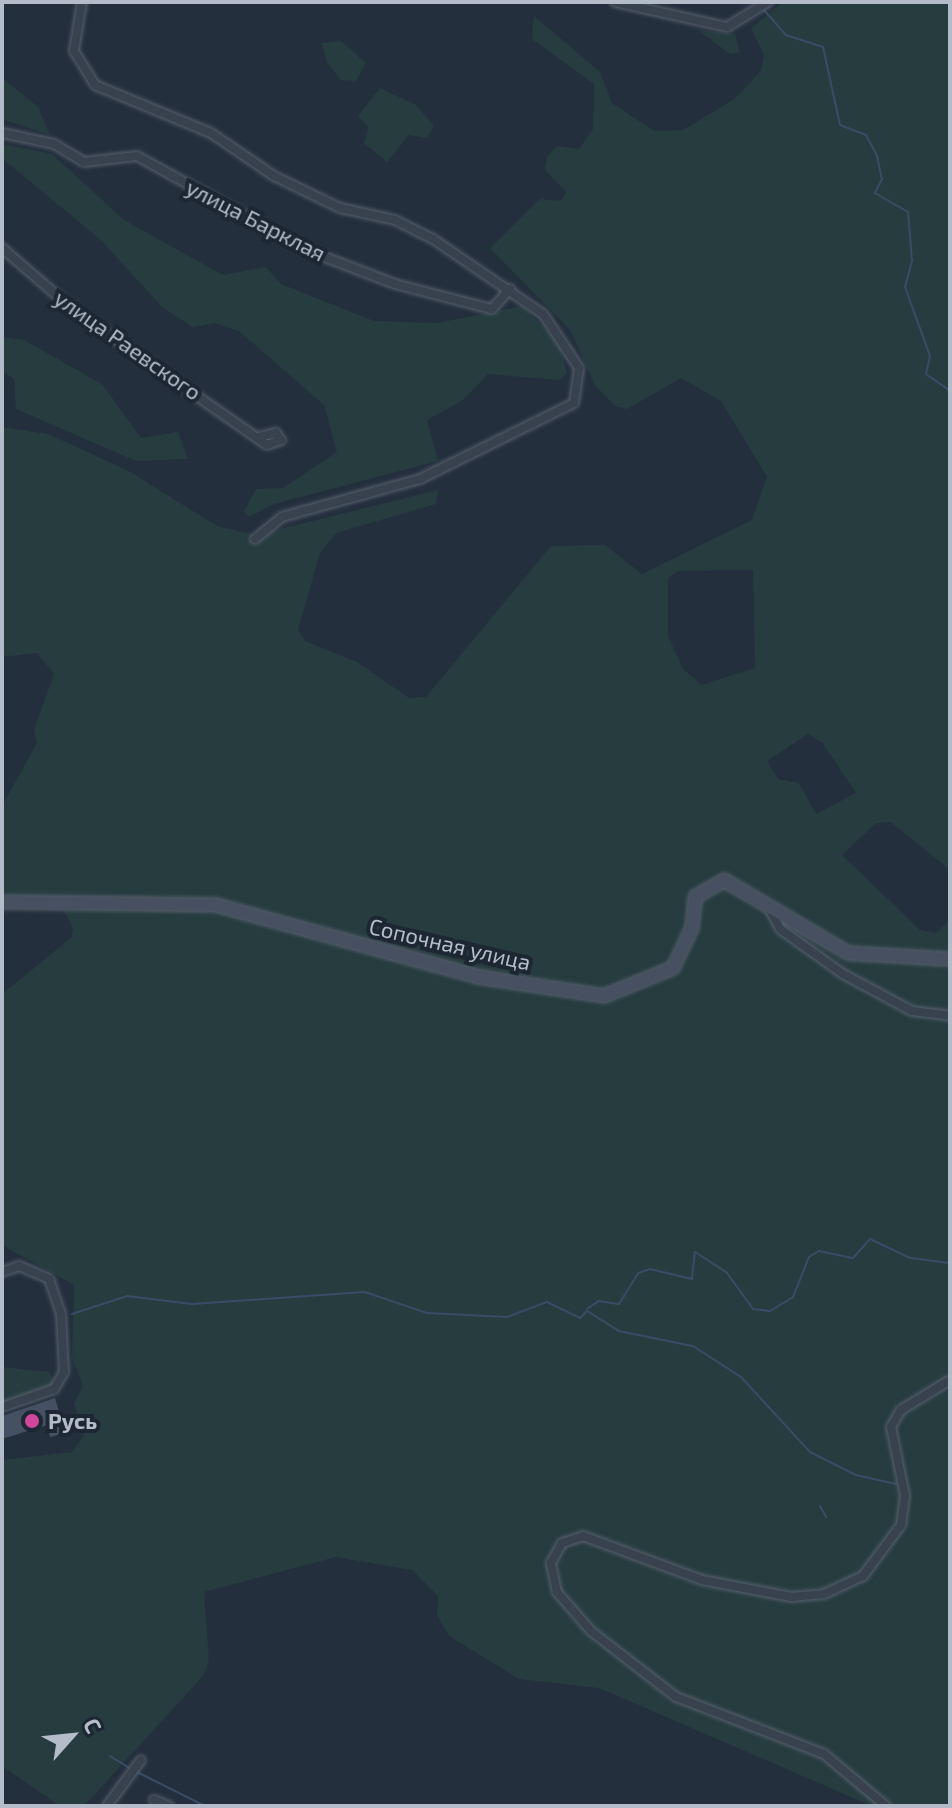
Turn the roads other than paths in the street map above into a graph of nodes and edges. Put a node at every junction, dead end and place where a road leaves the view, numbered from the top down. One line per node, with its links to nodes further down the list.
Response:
1 (82, 2): 6 (street)
2 (615, 2): 3 (street)
3 (767, 3)
4 (2, 133): 6 (street, улица Барклая)
5 (2, 248): 7 (street, улица Раевского)
6 (510, 289): 8 (street)
7 (258, 437)
8 (255, 539)
9 (2, 902): 10 (main road, Сопочная улица)
10 (768, 906): 11 (main road, Сопочная улица); 12 (street)
11 (950, 959)
12 (950, 1016)
13 (2, 1272): 15 (street)
14 (950, 1380): 20 (street)
15 (2, 1407)
16 (141, 1760): 18 (street)
17 (154, 1800): 19 (street)
18 (107, 1806)
19 (169, 1806)
20 (886, 1806)

